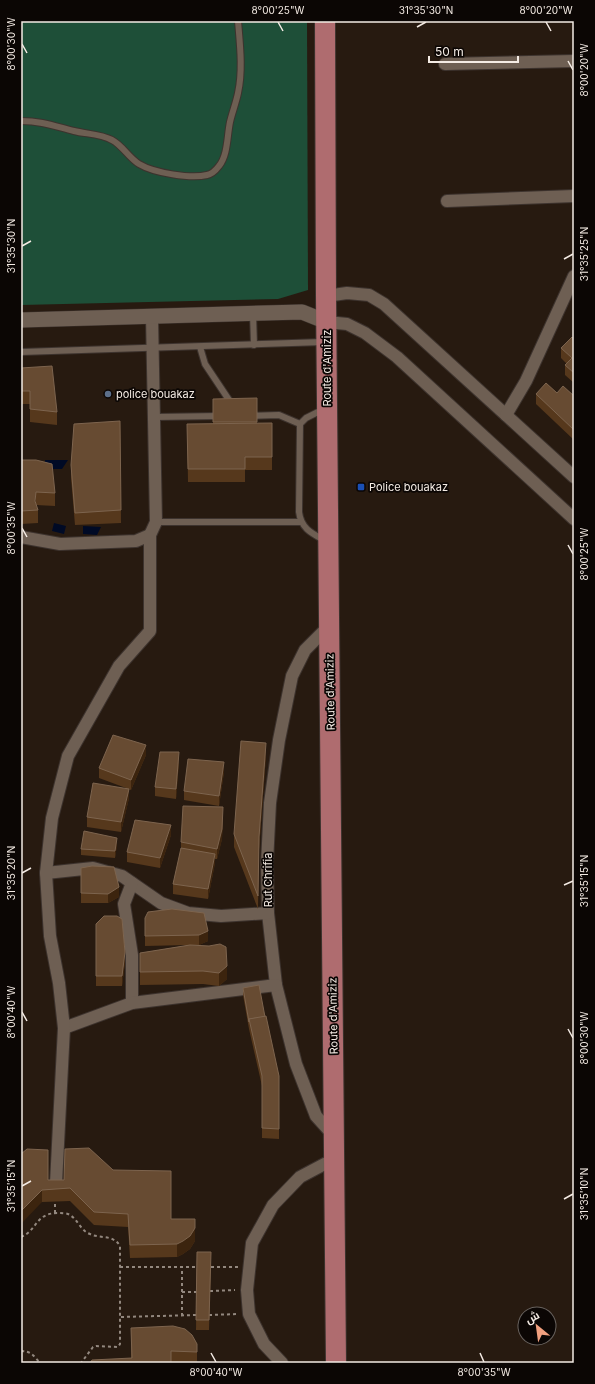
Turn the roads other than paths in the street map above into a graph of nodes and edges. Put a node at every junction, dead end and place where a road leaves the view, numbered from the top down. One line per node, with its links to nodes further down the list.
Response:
1 (238, 21): 5 (lane)
2 (325, 21): 9 (main road, Route d'Amiziz)
3 (574, 61): 4 (street)
4 (445, 64)
5 (21, 121)
6 (574, 196): 7 (street)
7 (447, 201)
8 (574, 276): 22 (street)
9 (326, 296): 10 (street); 14 (main road, Route d'Amiziz); 22 (street)
10 (302, 312): 11 (street); 14 (street)
11 (253, 314): 12 (street); 16 (lane)
12 (152, 317): 13 (street); 18 (street)
13 (21, 320)
14 (327, 322): 15 (main road, Route d'Amiziz); 28 (street)
15 (327, 342): 16 (lane); 20 (main road, Route d'Amiziz)
16 (254, 345): 17 (lane)
17 (200, 347): 18 (lane); 21 (lane)
18 (152, 348): 19 (lane); 25 (street)
19 (21, 352)
20 (327, 407): 26 (lane); 33 (main road, Route d'Amiziz)
21 (236, 410)
22 (506, 415): 27 (street)
23 (225, 416): 25 (lane)
24 (241, 416): 26 (lane)
25 (154, 418): 29 (street)
26 (300, 424): 30 (lane)
27 (574, 477)
28 (574, 519)
29 (156, 522): 30 (lane); 31 (street)
30 (301, 522): 33 (lane)
31 (150, 535): 32 (street); 35 (street)
32 (21, 537)
33 (328, 542): 34 (main road, Route d'Amiziz)
34 (329, 626): 37 (street, Rut Chrifia); 41 (main road, Route d'Amiziz)
35 (46, 873): 36 (street); 40 (street)
36 (132, 883): 37 (street); 39 (street)
37 (268, 913): 38 (street, Rut Chrifia)
38 (276, 985): 39 (street); 41 (street, Rut Chrifia)
39 (132, 1003): 40 (street)
40 (64, 1028): 43 (street)
41 (334, 1136): 42 (main road, Route d'Amiziz)
42 (334, 1159): 44 (street); 45 (main road, Route d'Amiziz)
43 (56, 1183)
44 (282, 1363)
45 (336, 1363)

